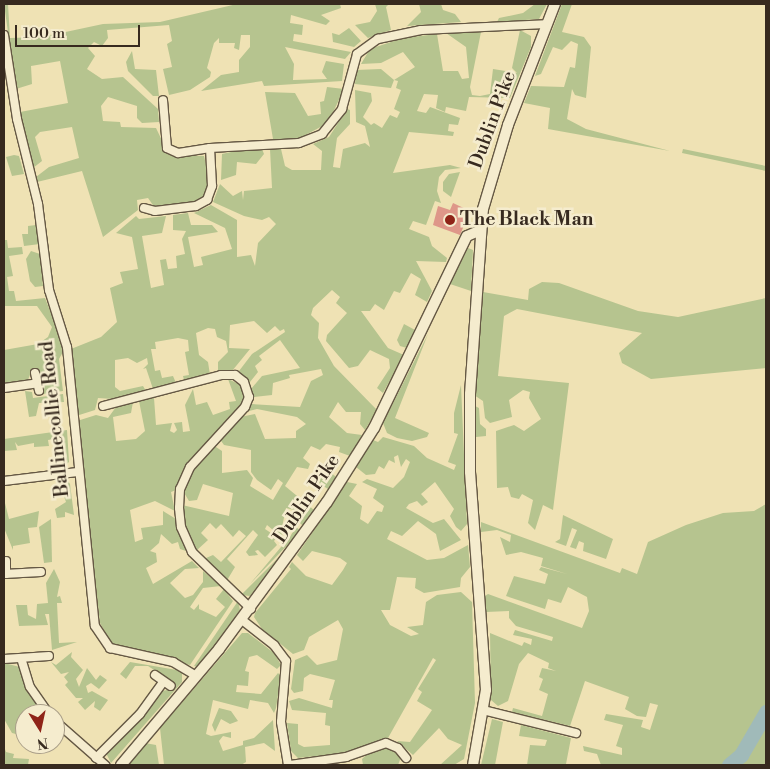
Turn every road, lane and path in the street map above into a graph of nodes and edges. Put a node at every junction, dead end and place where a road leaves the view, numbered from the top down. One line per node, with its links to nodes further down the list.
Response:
1 (555, 4): 2 (street, Dublin Pike)
2 (547, 24): 5 (street); 7 (street, Dublin Pike)
3 (4, 35): 11 (street, Ballinecollie Road)
4 (164, 100): 5 (street)
5 (210, 148): 6 (street)
6 (144, 208)
7 (481, 230): 16 (street, Dublin Pike); 26 (street, Dublin Pike)
8 (35, 372): 9 (street)
9 (4, 388)
10 (103, 406): 16 (street)
11 (76, 472): 12 (street); 22 (street, Ballinecollie Road)
12 (4, 481)
13 (6, 561): 15 (street)
14 (41, 572): 15 (street)
15 (5, 574)
16 (251, 608): 17 (street, Dublin Pike)
17 (242, 620): 22 (street, Dublin Pike); 33 (street)
18 (49, 656): 19 (street)
19 (21, 658): 20 (street); 25 (street)
20 (4, 659)
21 (155, 675): 23 (street)
22 (196, 676): 32 (street, Dublin Pike)
23 (162, 682): 24 (street); 29 (street)
24 (172, 686)
25 (42, 704)
26 (483, 710): 28 (street); 34 (street, Dublin Pike)
27 (65, 730): 29 (street)
28 (576, 733)
29 (96, 758): 31 (street)
30 (406, 758): 33 (street)
31 (105, 765)
32 (120, 765)
33 (290, 765)
34 (472, 765)

